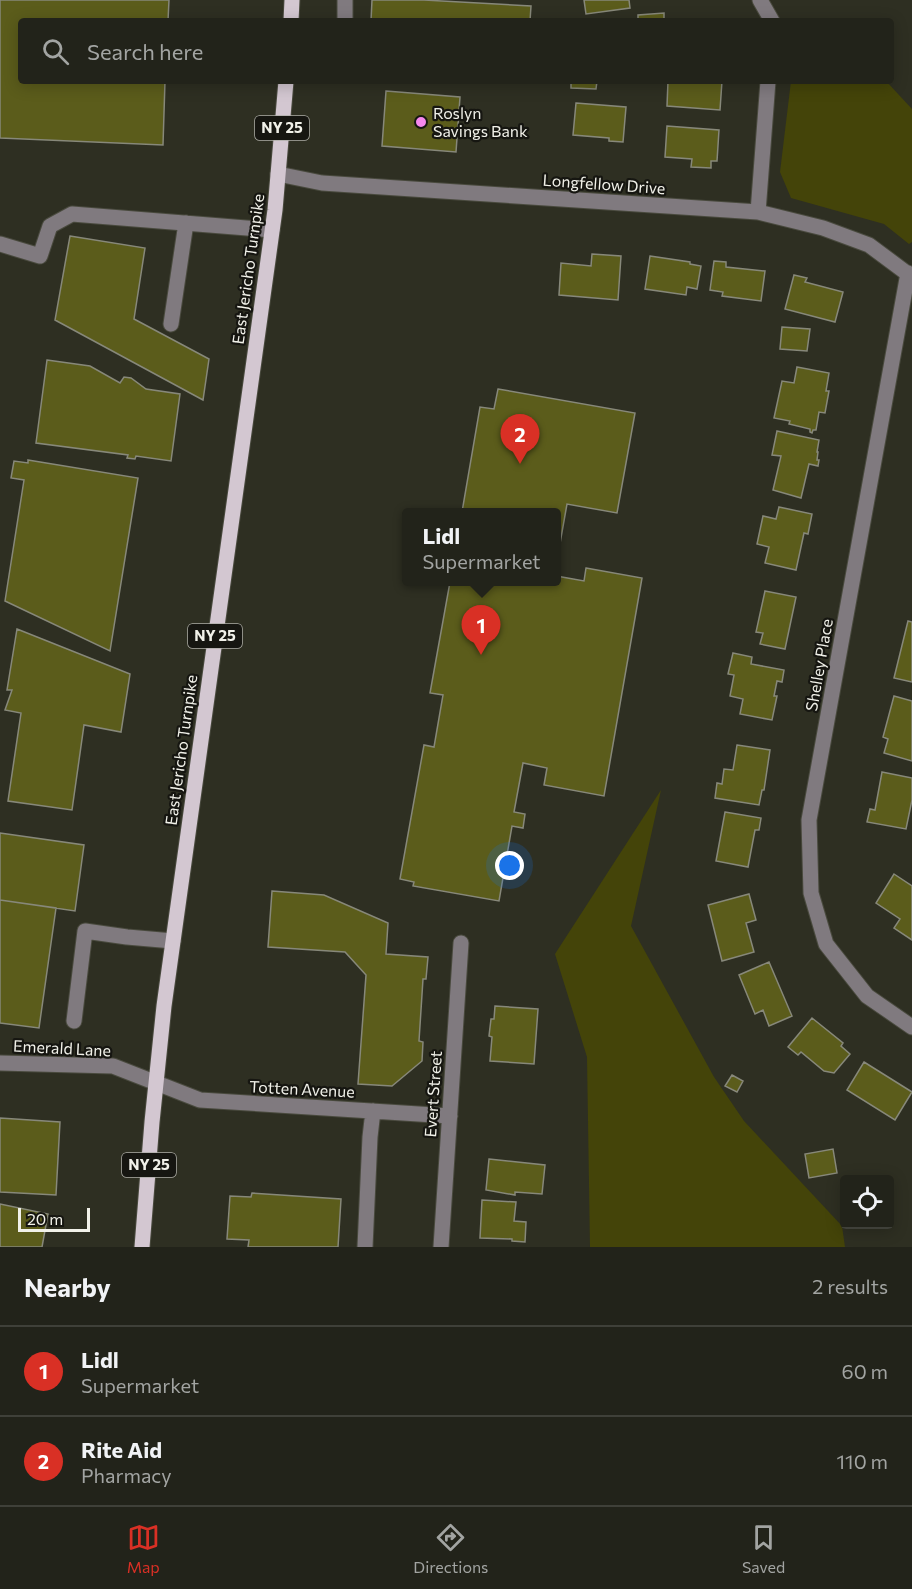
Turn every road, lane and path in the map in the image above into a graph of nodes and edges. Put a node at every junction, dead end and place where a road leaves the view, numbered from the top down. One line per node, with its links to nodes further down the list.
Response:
1 (292, 0): 4 (main road)
2 (345, 0): 5 (street)
3 (760, 0): 6 (street)
4 (291, 18)
5 (345, 18)
6 (770, 18)
7 (286, 84): 9 (main road, East Jericho Turnpike / NY 25)
8 (768, 84): 10 (street)
9 (278, 174): 10 (street, Longfellow Drive); 12 (main road, East Jericho Turnpike / NY 25)
10 (758, 212): 14 (street, Longfellow Drive)
11 (186, 223): 12 (street); 13 (street); 15 (street)
12 (272, 230): 16 (main road, East Jericho Turnpike / NY 25)
13 (0, 244)
14 (910, 275): 19 (street, Shelley Place)
15 (171, 324)
16 (173, 941): 18 (street); 21 (main road, East Jericho Turnpike / NY 25)
17 (461, 943): 23 (street, Evert Street)
18 (74, 1021)
19 (912, 1027)
20 (0, 1063): 21 (street, Emerald Lane)
21 (155, 1083): 22 (street, Totten Avenue); 24 (main road, East Jericho Turnpike / NY 25)
22 (373, 1111): 23 (street, Totten Avenue); 25 (street)
23 (450, 1116): 26 (street, Evert Street)
24 (142, 1247)
25 (364, 1247)
26 (441, 1247)

